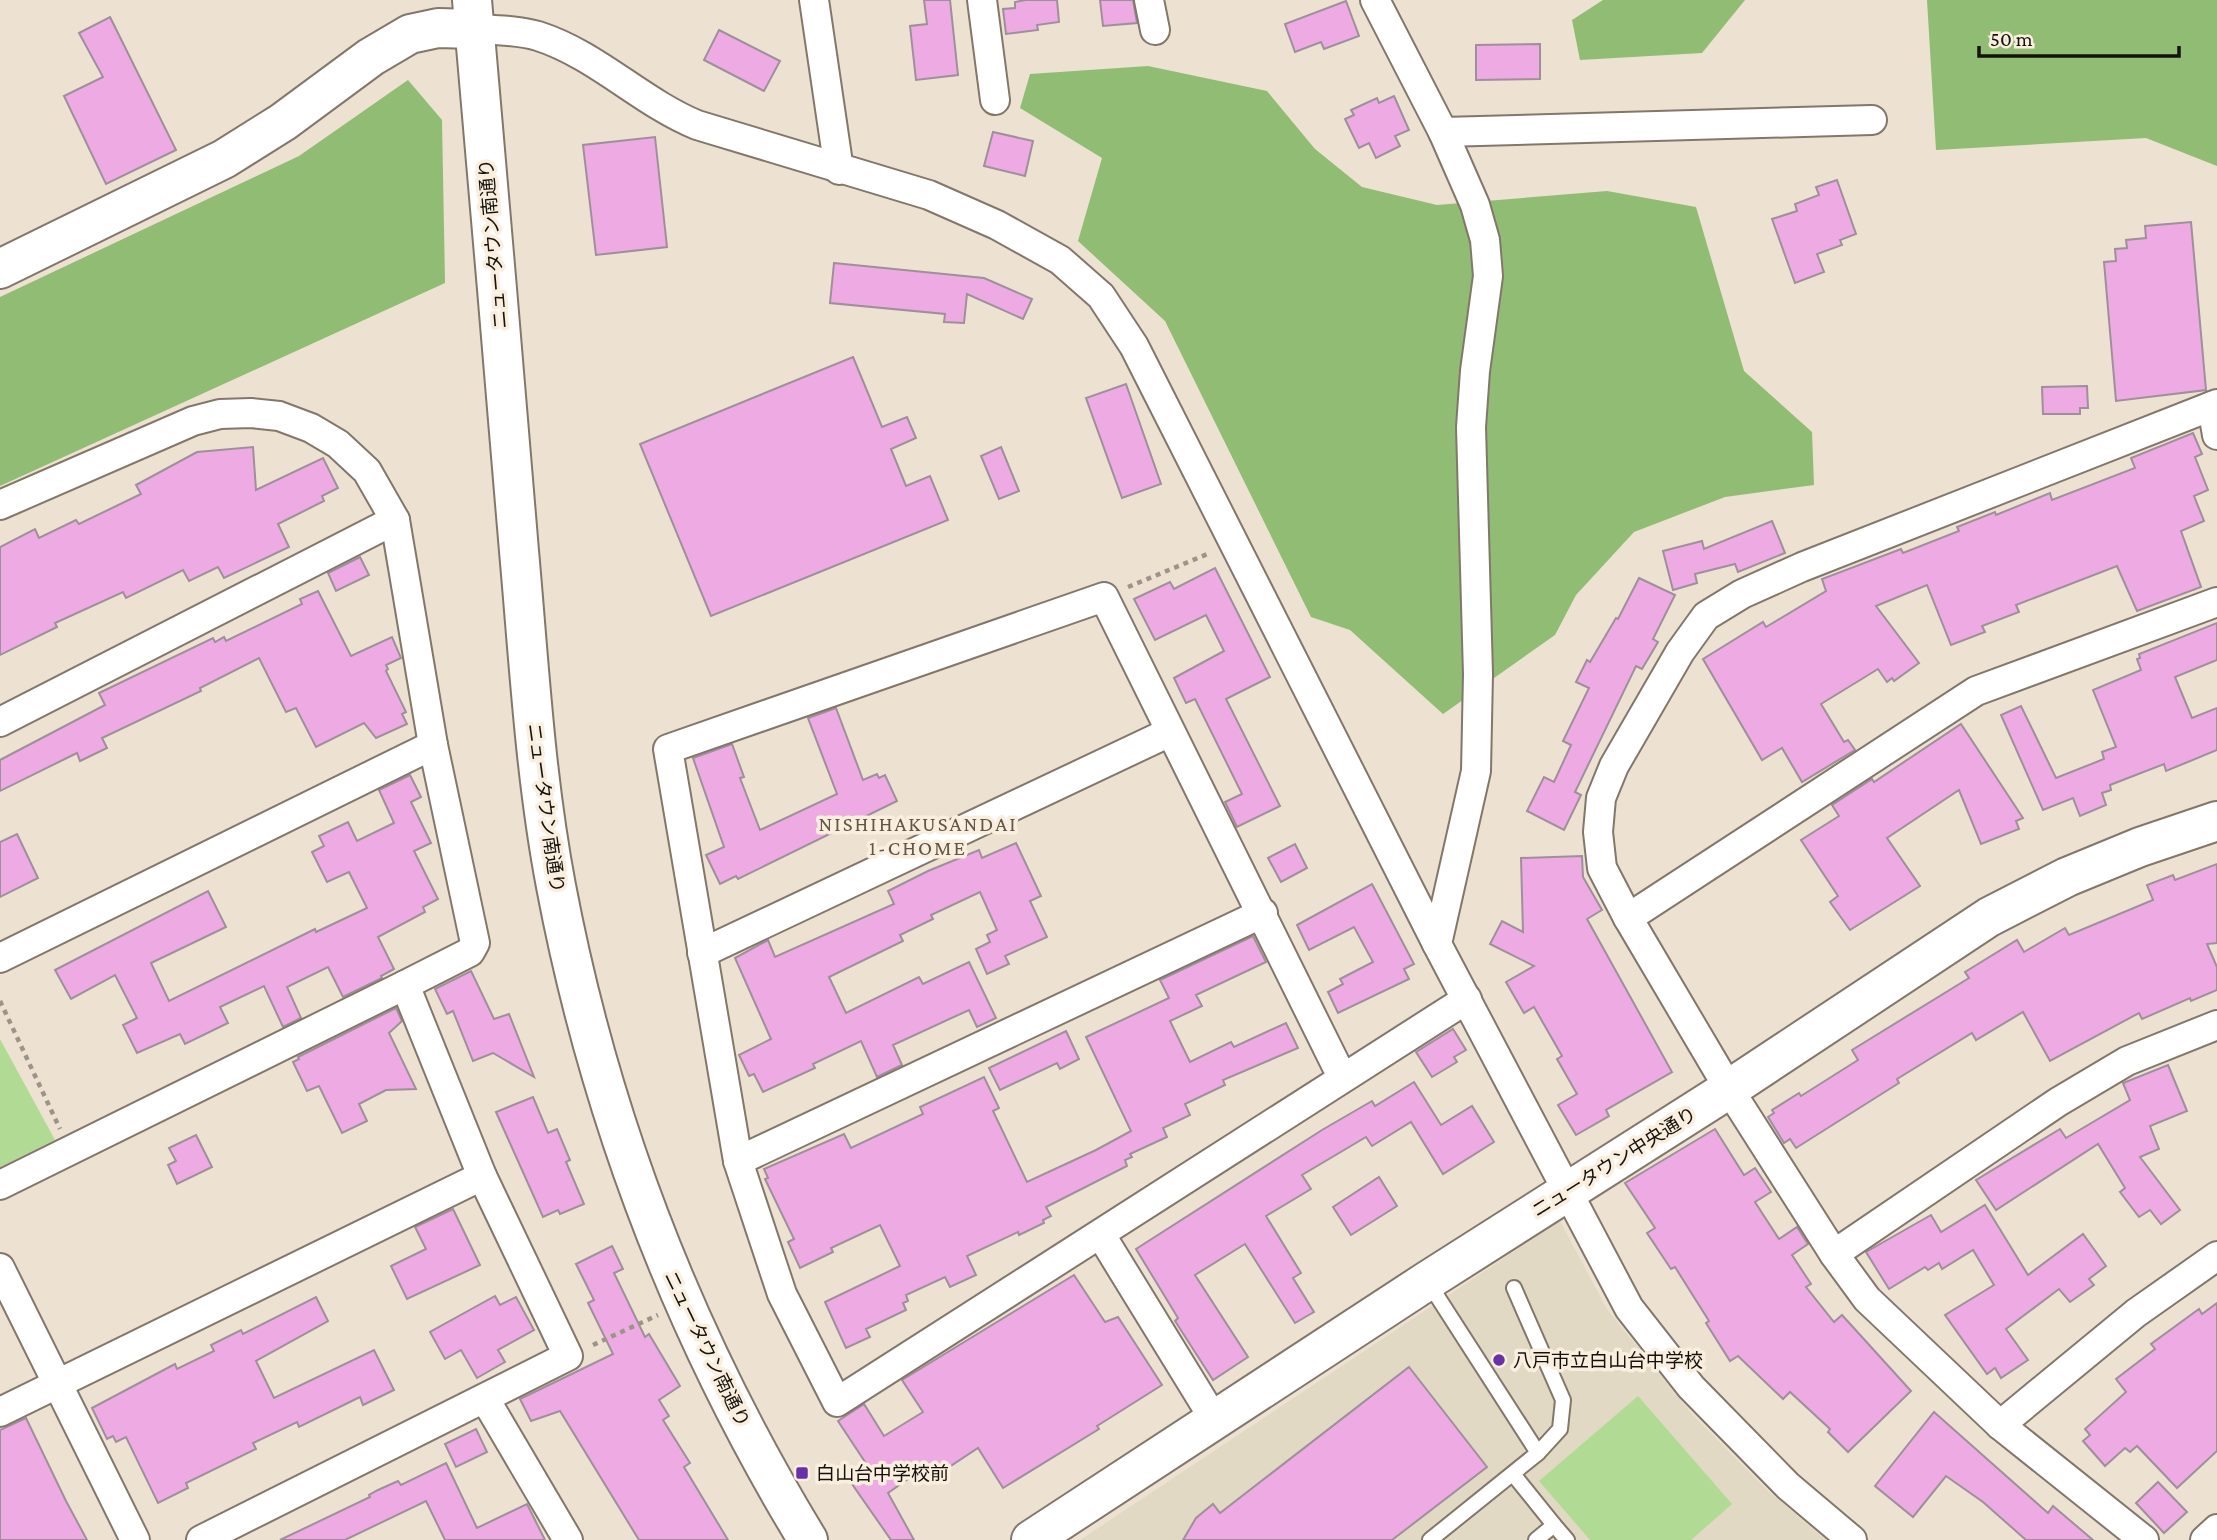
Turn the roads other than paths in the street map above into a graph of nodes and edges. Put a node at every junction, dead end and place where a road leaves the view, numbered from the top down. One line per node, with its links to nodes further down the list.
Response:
1 (814, 0): 10 (street)
2 (982, 0): 7 (street)
3 (1149, 0): 6 (street)
4 (1375, 0): 9 (street)
5 (473, 14): 10 (street); 11 (street); 54 (street, ニュータウン南通り)
6 (1155, 30)
7 (995, 100)
8 (1872, 120): 9 (street)
9 (1443, 132): 23 (street)
10 (839, 170): 23 (street)
11 (0, 269)
12 (2215, 405): 13 (street); 22 (street)
13 (2217, 435)
14 (0, 505): 15 (street)
15 (395, 520): 17 (street); 19 (street)
16 (2217, 602): 22 (street)
17 (0, 722)
18 (1170, 732): 21 (street); 24 (street); 24 (street)
19 (433, 744): 25 (street); 26 (street)
20 (2217, 821): 30 (street, ニュータウン中央通り)
21 (1263, 913): 29 (street); 31 (street)
22 (1628, 918): 30 (street)
23 (1437, 944): 27 (street)
24 (702, 953): 31 (street)
25 (0, 958)
26 (405, 985): 32 (street); 33 (street)
27 (1467, 999): 29 (street); 34 (street)
28 (2217, 1026): 36 (street)
29 (1342, 1077): 35 (street)
30 (1729, 1089): 34 (street, ニュータウン中央通り); 36 (street)
31 (738, 1161): 35 (street)
32 (482, 1176): 41 (street); 42 (street)
33 (0, 1185)
34 (1566, 1191): 39 (street, ニュータウン中央通り); 58 (street)
35 (1101, 1235): 44 (street)
36 (1834, 1254): 45 (street)
37 (2217, 1256): 45 (street)
38 (0, 1268): 41 (street)
39 (1427, 1281): 44 (street, ニュータウン中央通り); 46 (lane)
40 (1514, 1288): 46 (lane)
41 (57, 1384): 43 (street); 51 (street)
42 (485, 1399): 52 (street); 53 (street)
43 (0, 1412)
44 (1214, 1419): 50 (street, ニュータウン中央通り)
45 (2000, 1425): 59 (street)
46 (1538, 1453): 47 (lane)
47 (1513, 1474): 48 (lane); 55 (lane)
48 (1554, 1525): 56 (lane); 57 (lane)
49 (2217, 1529): 60 (street)
50 (1036, 1539)
51 (135, 1540)
52 (201, 1540)
53 (568, 1540)
54 (808, 1540)
55 (1430, 1540)
56 (1536, 1540)
57 (1567, 1540)
58 (1852, 1540)
59 (2144, 1540)
60 (2205, 1540)

